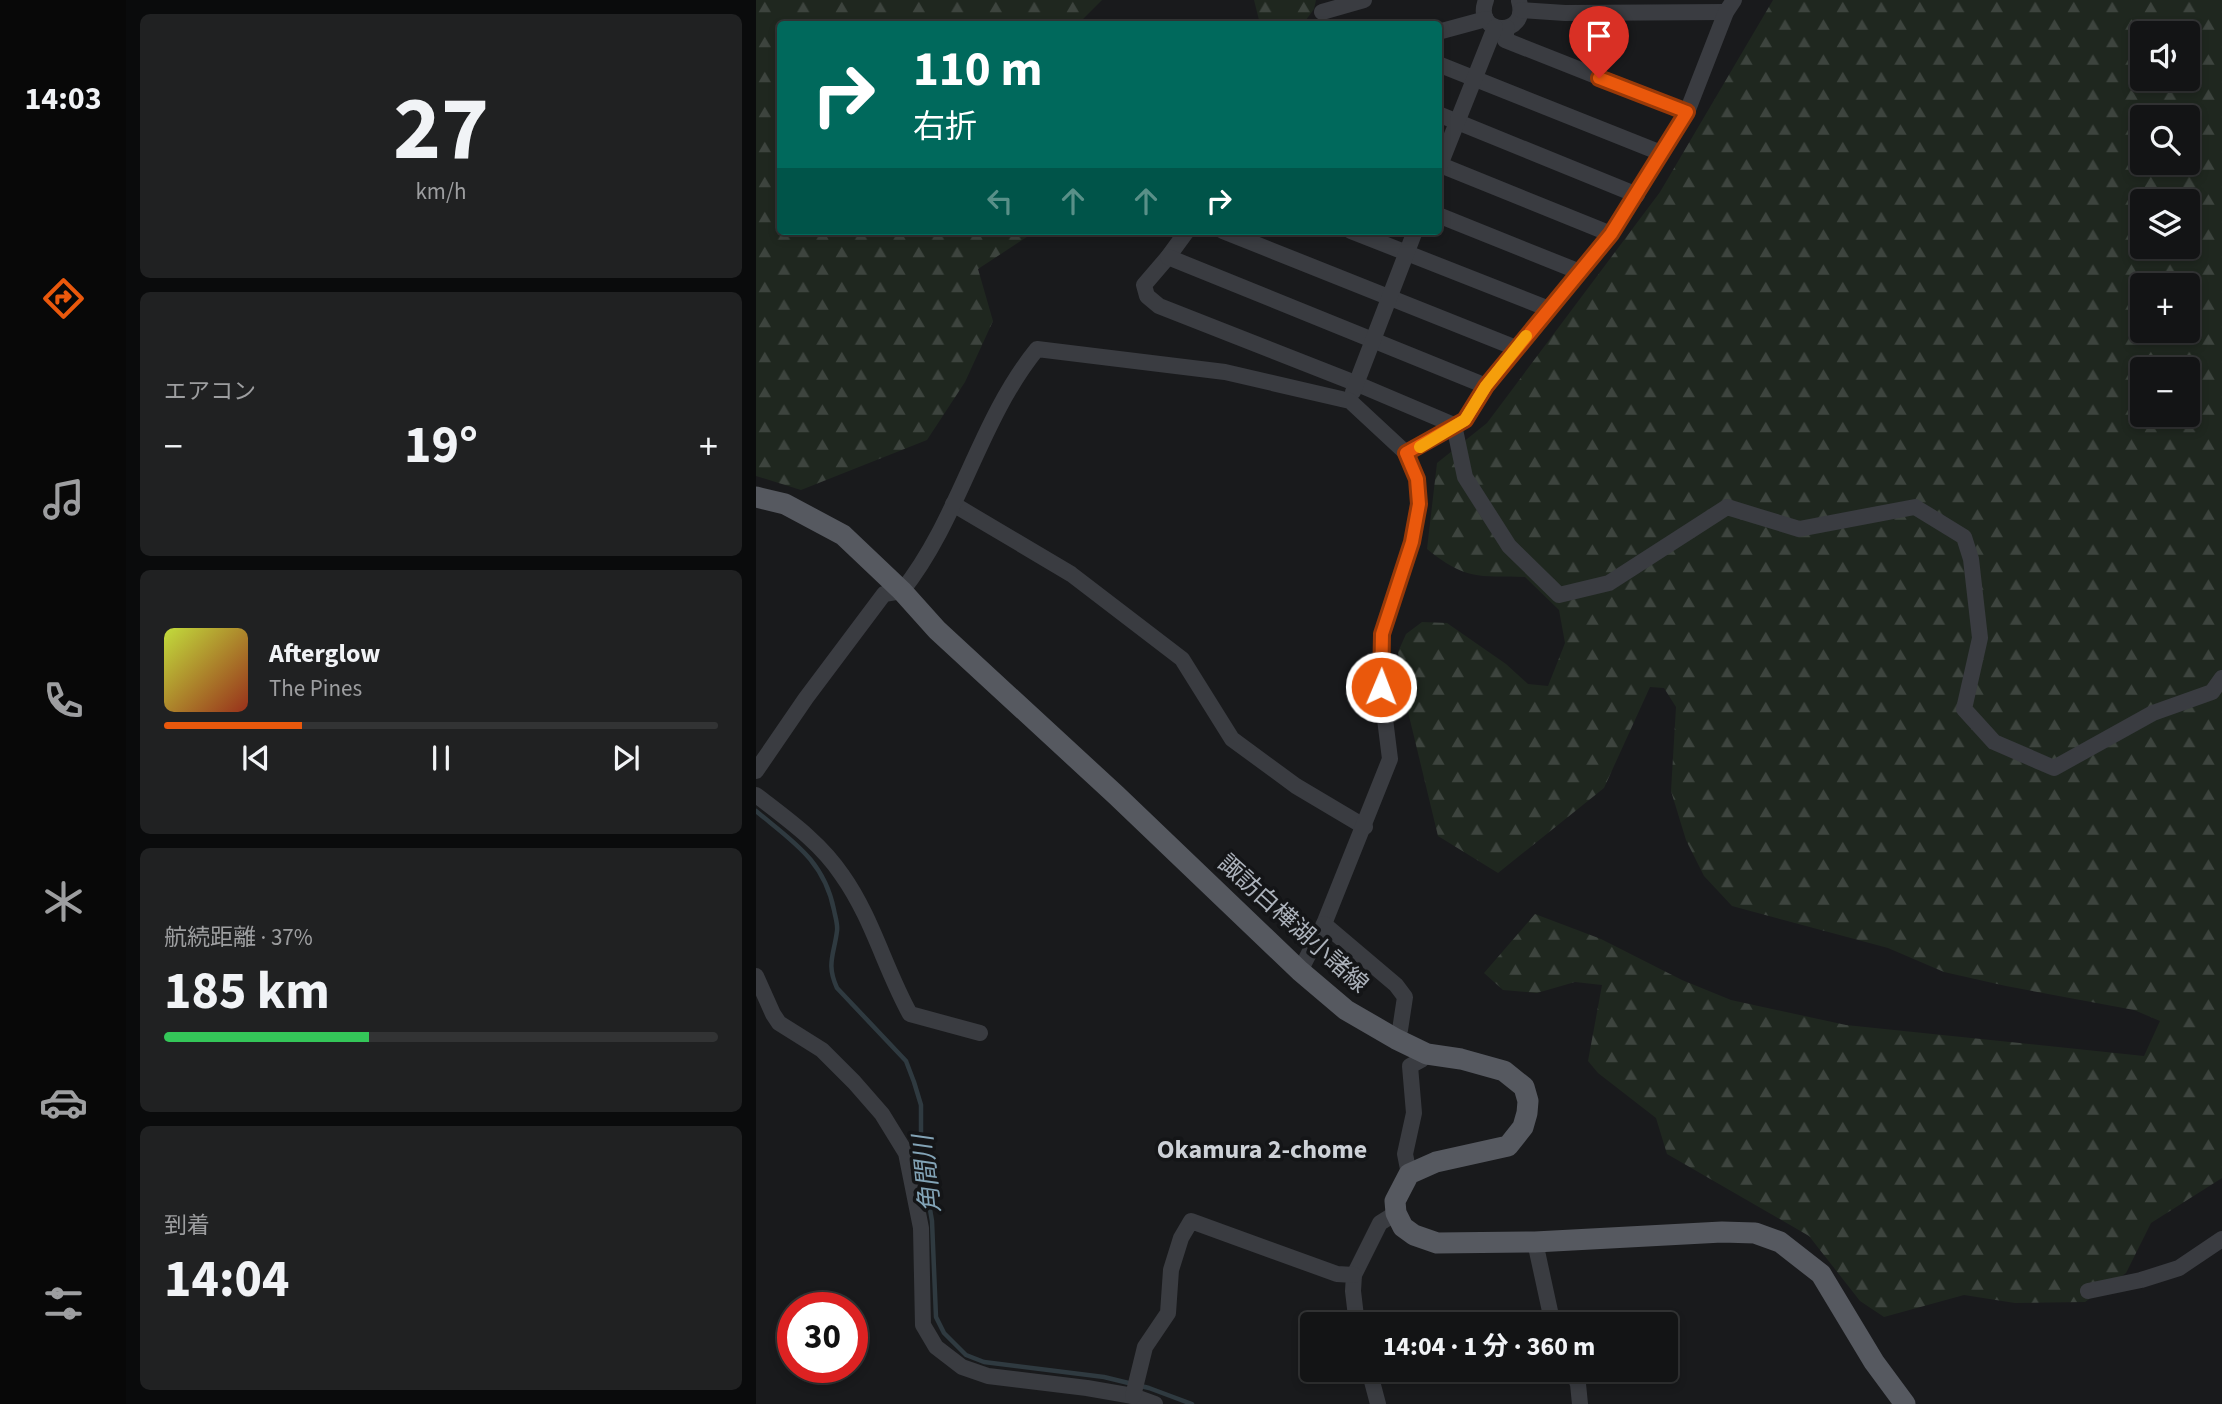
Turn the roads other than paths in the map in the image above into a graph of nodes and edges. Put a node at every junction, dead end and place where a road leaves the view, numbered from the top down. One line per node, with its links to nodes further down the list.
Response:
1 (1364, 0): 6 (street)
2 (1486, 0): 7 (street)
3 (1520, 5): 5 (street); 7 (street)
4 (1730, 6): 5 (street); 11 (street)
5 (1566, 7)
6 (1321, 12)
7 (1496, 25): 8 (street); 10 (street); 11 (street)
8 (1442, 32)
9 (1442, 66): 10 (street)
10 (1475, 78): 13 (street); 14 (street)
11 (1687, 112): 14 (street)
12 (1442, 115): 13 (street)
13 (1458, 121): 15 (street); 17 (street)
14 (1661, 153): 17 (street)
15 (1442, 159)
16 (1442, 167): 19 (street)
17 (1637, 195): 19 (street)
18 (1442, 217): 26 (street)
19 (1611, 234): 26 (street)
20 (1184, 235): 25 (street)
21 (1233, 235): 27 (street)
22 (1361, 235): 24 (street)
23 (1413, 235): 24 (street)
24 (1406, 253): 27 (street); 28 (street)
25 (1168, 257): 29 (street); 31 (street)
26 (1580, 272): 28 (street)
27 (1389, 297): 29 (street); 30 (street)
28 (1549, 309): 30 (street)
29 (1372, 340): 31 (street); 32 (street)
30 (1516, 348): 32 (street)
31 (1355, 383): 33 (street); 34 (street)
32 (1486, 386): 34 (street)
33 (1350, 401): 35 (street); 37 (street)
34 (1454, 425): 35 (street); 39 (street)
35 (1406, 453): 42 (street)
36 (756, 497): 38 (main road, 諏訪白樺湖小諸線)
37 (953, 504): 38 (street); 42 (street)
38 (902, 591): 40 (street); 44 (main road, 諏訪白樺湖小諸線)
39 (2222, 678)
40 (756, 771)
41 (756, 795): 47 (street)
42 (1365, 827): 43 (street)
43 (1324, 924): 44 (street); 46 (street)
44 (1300, 971): 48 (main road, 諏訪白樺湖小諸線)
45 (756, 976): 59 (street)
46 (1400, 1030)
47 (980, 1033)
48 (1427, 1054): 49 (street); 49 (main road, 諏訪白樺湖小諸線)
49 (1409, 1174): 50 (main road)
50 (1396, 1213): 52 (main road); 53 (street)
51 (2222, 1238): 54 (street)
52 (1535, 1242): 56 (street); 63 (main road)
53 (1354, 1275): 55 (street); 59 (street)
54 (2088, 1291)
55 (1355, 1312)
56 (1550, 1312)
57 (1372, 1382): 61 (street)
58 (1577, 1382): 62 (street)
59 (1135, 1387): 60 (street)
60 (1155, 1404)
61 (1378, 1404)
62 (1580, 1404)
63 (1905, 1404)

